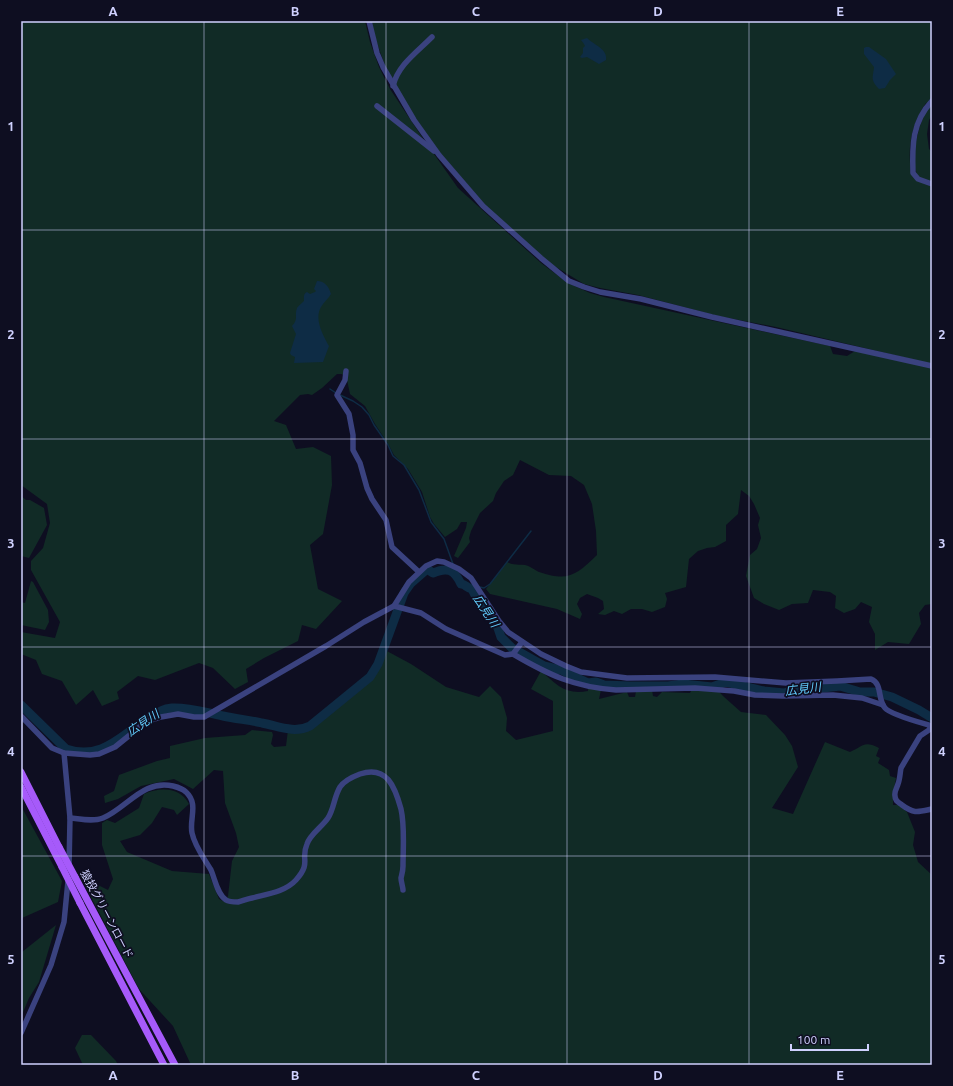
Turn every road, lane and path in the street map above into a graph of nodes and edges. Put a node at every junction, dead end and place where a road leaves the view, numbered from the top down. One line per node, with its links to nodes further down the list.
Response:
1 (369, 21): 3 (street)
2 (432, 37): 3 (street)
3 (394, 86): 6 (street)
4 (932, 101): 7 (street)
5 (377, 106): 6 (street)
6 (439, 155): 8 (street)
7 (932, 184)
8 (932, 366)
9 (346, 371): 10 (street)
10 (419, 572): 11 (street); 12 (street)
11 (396, 606): 13 (street); 17 (street)
12 (521, 643): 13 (street); 14 (street)
13 (514, 653): 14 (street)
14 (883, 704): 16 (street)
15 (21, 716): 17 (street)
16 (932, 726): 20 (street)
17 (64, 753): 21 (street)
18 (21, 772): 25 (main road, 猿投グリーンロード, bridge)
19 (21, 787): 24 (main road, 猿投グリーンロード, bridge)
20 (932, 809)
21 (70, 818): 22 (street); 23 (street)
22 (403, 890)
23 (21, 1033)
24 (164, 1065)
25 (174, 1065)

